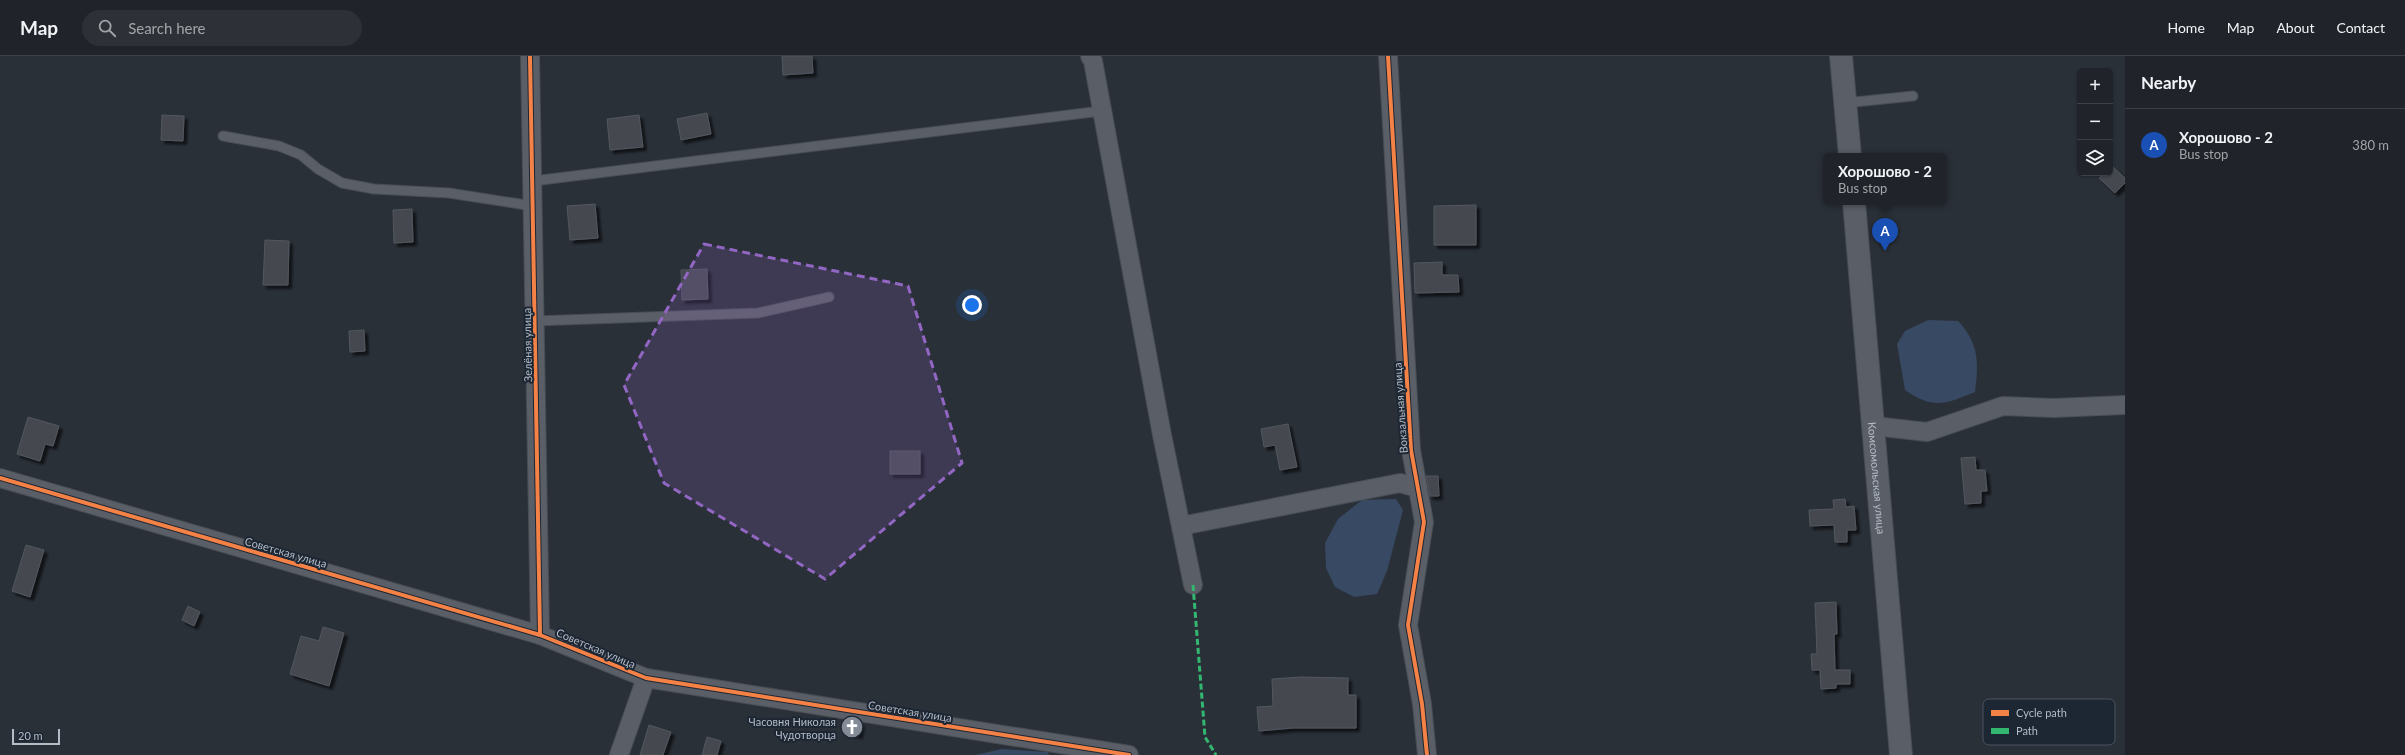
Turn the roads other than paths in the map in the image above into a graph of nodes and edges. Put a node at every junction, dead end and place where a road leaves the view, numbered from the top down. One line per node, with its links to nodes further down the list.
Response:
1 (530, 56): 10 (street, Зелёная улица)
2 (1090, 56): 7 (street)
3 (1388, 56): 18 (street, Вокзальная улица)
4 (1841, 56): 6 (street)
5 (1913, 96): 6 (lane)
6 (1845, 103): 9 (street)
7 (1101, 111): 10 (lane); 19 (street)
8 (223, 136): 12 (lane)
9 (1850, 153)
10 (533, 180): 12 (street, Зелёная улица)
11 (1854, 205): 16 (street, Комсомольская улица)
12 (533, 206): 14 (street, Зелёная улица)
13 (829, 297): 14 (lane)
14 (535, 321): 21 (street, Зелёная улица)
15 (2125, 405): 16 (street)
16 (1874, 426): 26 (street, Комсомольская улица)
17 (0, 478): 21 (street, Советская улица)
18 (1418, 488): 19 (street); 25 (street, Вокзальная улица)
19 (1181, 526): 20 (street)
20 (1193, 585)
21 (540, 635): 22 (street, Советская улица)
22 (646, 678): 23 (street); 24 (street, Советская улица)
23 (619, 755)
24 (1129, 755)
25 (1427, 755)
26 (1901, 755)

